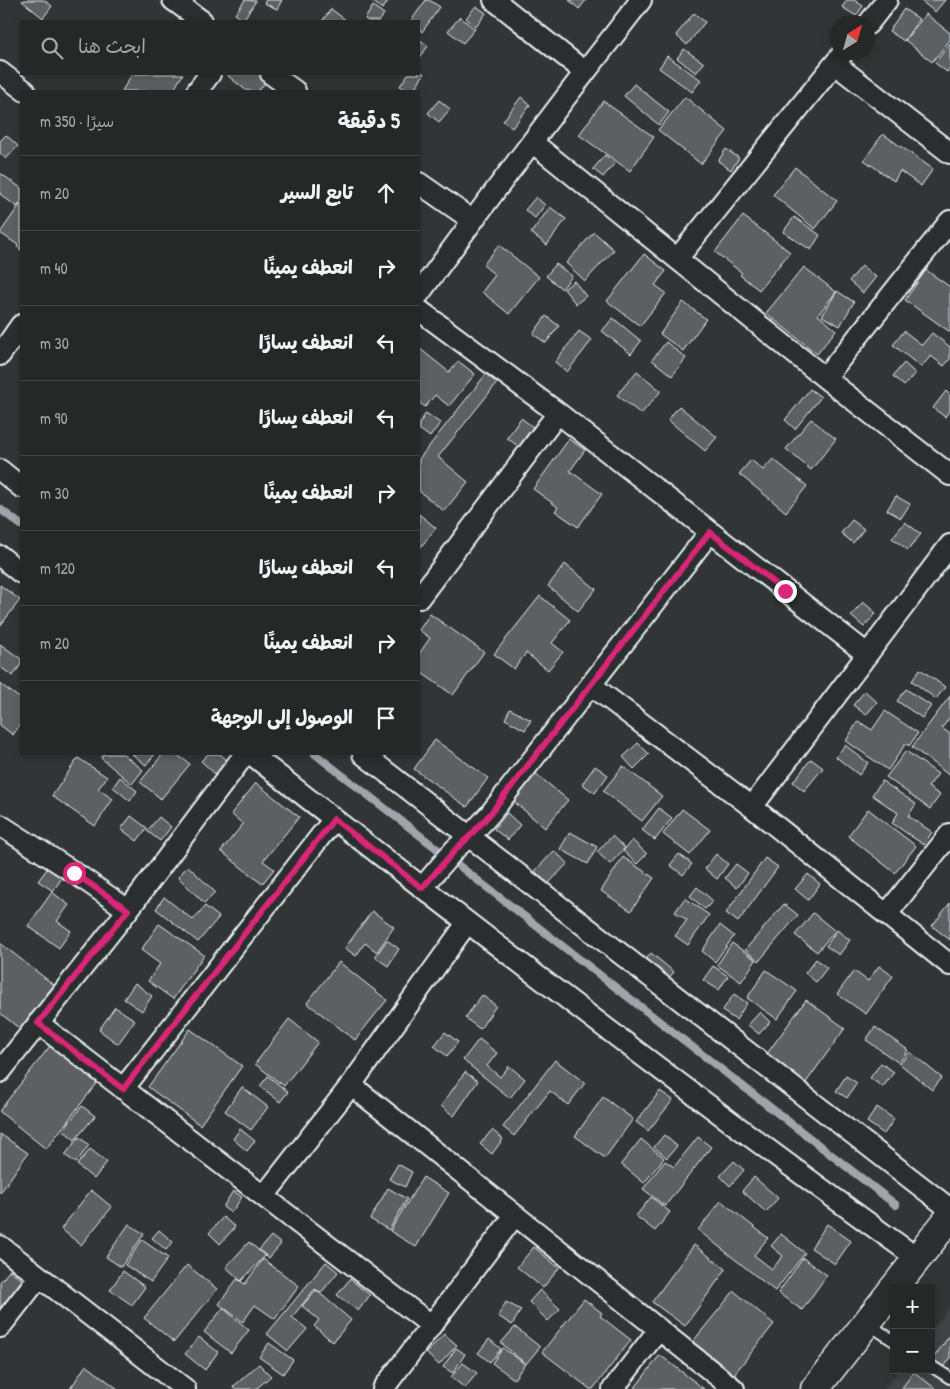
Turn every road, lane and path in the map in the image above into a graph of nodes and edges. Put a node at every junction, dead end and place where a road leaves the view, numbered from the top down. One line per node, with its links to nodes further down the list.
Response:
1 (173, 0): 6 (street)
2 (494, 0): 10 (street)
3 (642, 0): 10 (street)
4 (887, 0): 5 (street)
5 (875, 15)
6 (201, 20)
7 (837, 60): 21 (street)
8 (841, 60): 17 (street)
9 (0, 72): 13 (street)
10 (585, 72): 16 (street)
11 (209, 75): 14 (street)
12 (272, 75): 15 (street)
13 (24, 90)
14 (198, 90)
15 (294, 90)
16 (532, 142): 19 (street); 21 (street)
17 (950, 153)
18 (420, 183): 19 (street)
19 (472, 220): 22 (street)
20 (948, 227): 26 (street)
21 (677, 259): 26 (street)
22 (420, 293)
23 (420, 311): 27 (street)
24 (12, 328): 25 (street)
25 (0, 355)
26 (825, 378): 29 (street)
27 (558, 413): 31 (street); 35 (street)
28 (0, 470): 30 (street)
29 (950, 475)
30 (20, 486)
31 (710, 532): 36 (street); 37 (street)
32 (950, 546): 36 (street)
33 (0, 556): 34 (street)
34 (20, 572)
35 (420, 597)
36 (868, 654): 41 (street)
37 (591, 685): 41 (street); 45 (street)
38 (244, 755): 47 (street)
39 (252, 755): 42 (street)
40 (364, 755): 45 (street)
41 (752, 807): 48 (street)
42 (334, 819): 46 (street); 54 (street)
43 (0, 825): 47 (street)
44 (950, 834): 48 (street)
45 (469, 837): 46 (street); 56 (street)
46 (422, 888): 49 (street)
47 (128, 910): 51 (street)
48 (887, 914): 50 (street)
49 (467, 923): 53 (street); 60 (street)
50 (950, 965)
51 (38, 1023): 52 (street); 54 (street)
52 (0, 1072)
53 (351, 1084): 55 (street); 57 (street)
54 (123, 1089): 55 (street)
55 (264, 1196): 65 (street)
56 (950, 1209)
57 (515, 1215): 65 (street); 67 (street)
58 (950, 1217): 60 (highway)
59 (0, 1246): 61 (street)
60 (917, 1258): 62 (highway)
61 (39, 1276): 66 (street); 71 (street)
62 (897, 1284)
63 (890, 1293): 64 (highway)
64 (866, 1322): 68 (lane); 75 (highway)
65 (431, 1325): 72 (street)
66 (0, 1327)
67 (659, 1329): 73 (street); 74 (street)
68 (890, 1338)
69 (935, 1369): 70 (lane)
70 (950, 1378)
71 (176, 1386)
72 (383, 1389)
73 (613, 1389)
74 (734, 1389)
75 (816, 1389)

